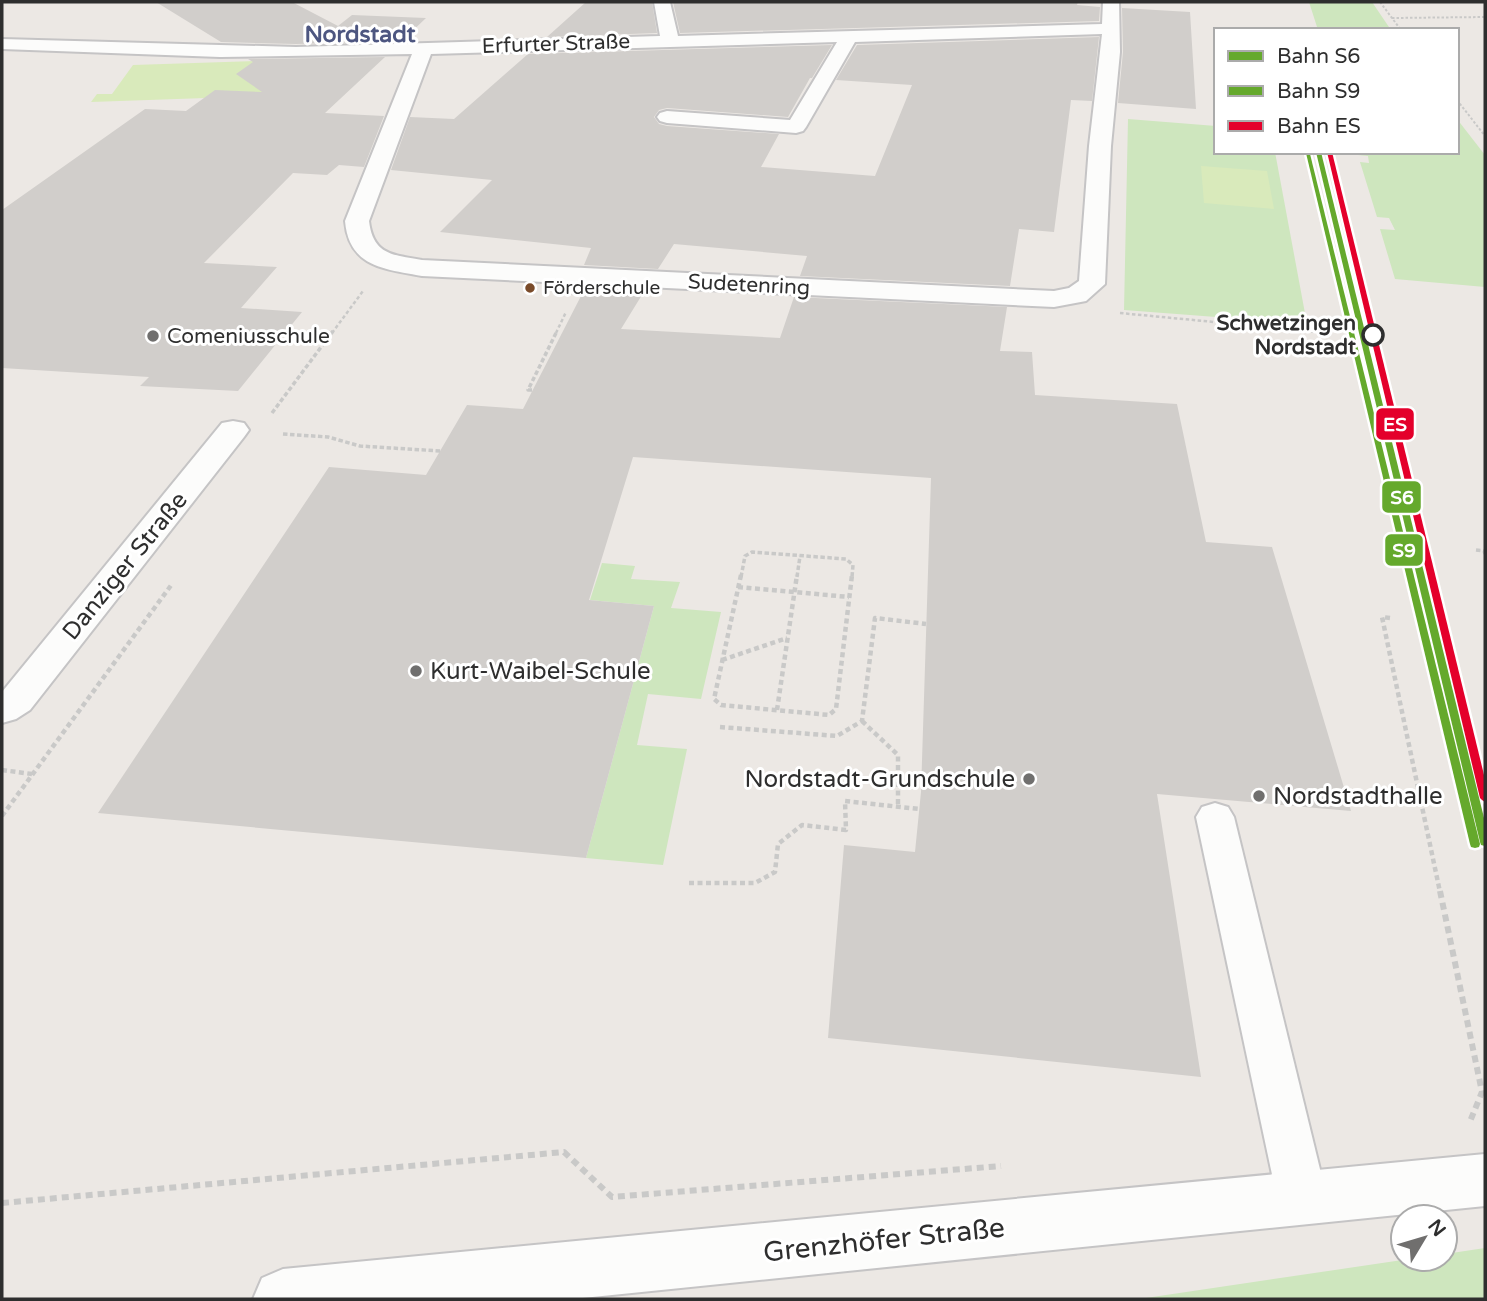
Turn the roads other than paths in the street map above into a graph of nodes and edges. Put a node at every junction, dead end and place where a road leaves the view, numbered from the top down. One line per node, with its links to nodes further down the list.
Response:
1 (662, 2): 5 (street)
2 (1111, 2): 3 (street)
3 (1110, 29): 4 (street, Erfurter Straße); 7 (street, Sudetenring)
4 (849, 37): 5 (street, Erfurter Straße); 8 (street)
5 (670, 40): 7 (street, Erfurter Straße)
6 (2, 44): 7 (street, Erfurter Straße)
7 (424, 48)
8 (667, 117)
9 (233, 430): 10 (street, Danziger Straße)
10 (9, 705)
11 (1215, 817): 13 (lane)
12 (1485, 1180): 13 (street, Grenzhöfer Straße)
13 (1302, 1198): 14 (street, Grenzhöfer Straße)
14 (282, 1299)

